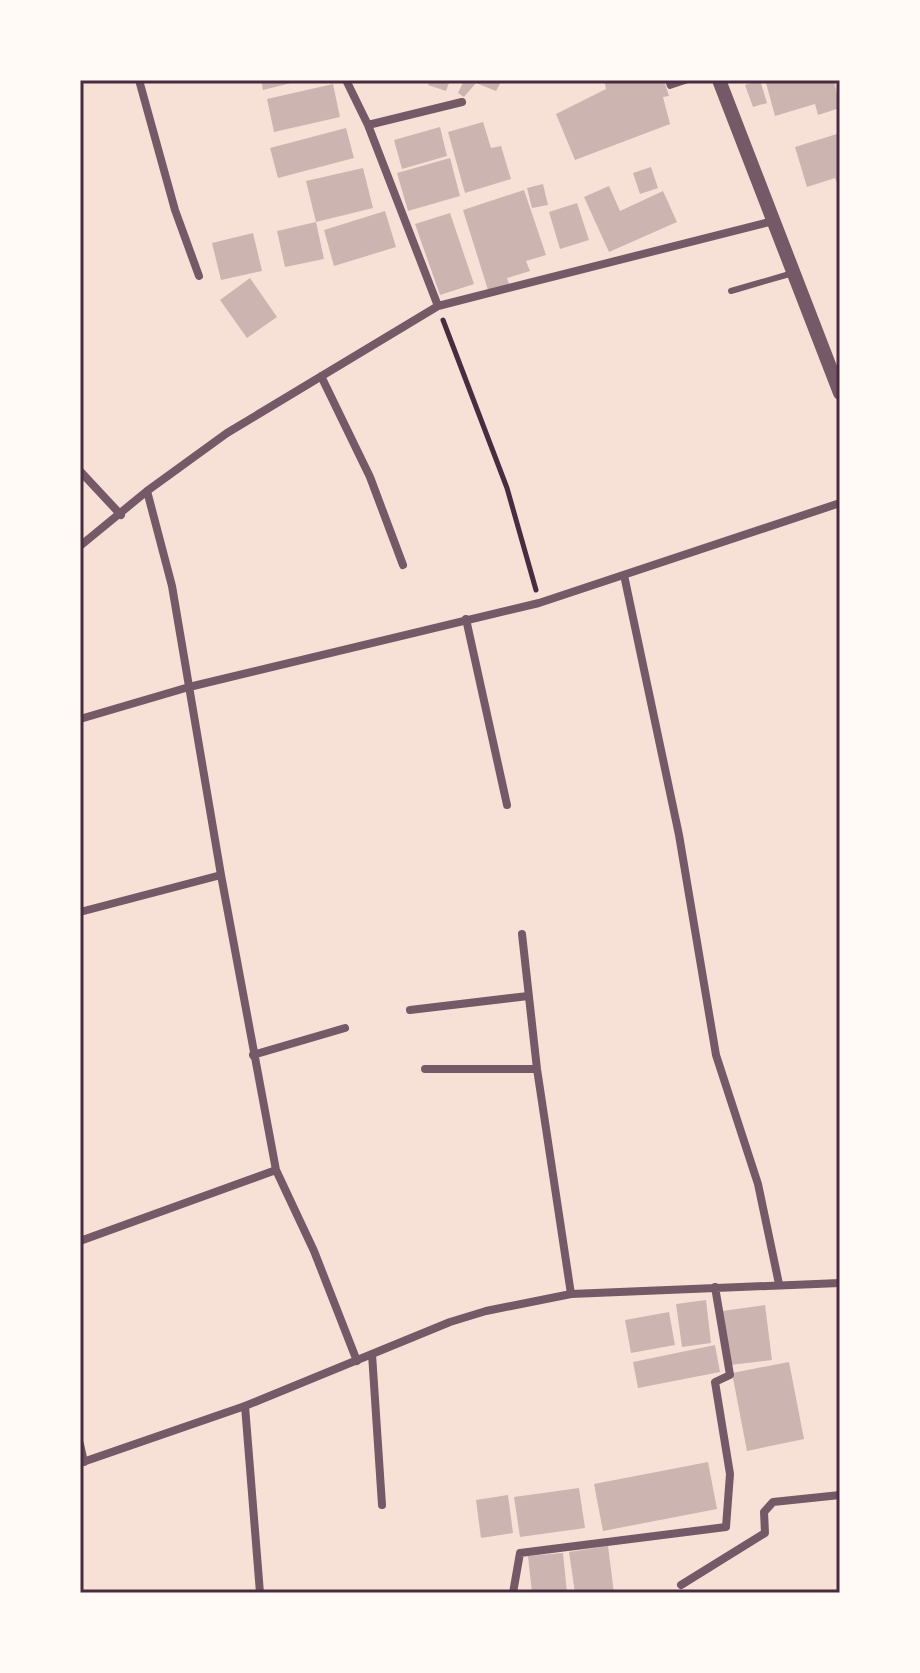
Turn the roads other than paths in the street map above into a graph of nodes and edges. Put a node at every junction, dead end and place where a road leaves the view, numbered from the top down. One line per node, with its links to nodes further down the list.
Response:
1 (139, 80): 10 (street)
2 (346, 80): 7 (street)
3 (668, 80): 4 (lane)
4 (688, 80)
5 (719, 80): 8 (street)
6 (462, 102): 7 (street)
7 (368, 125): 12 (street)
8 (773, 221): 9 (street); 12 (street)
9 (793, 272): 11 (lane); 14 (street)
10 (199, 276)
11 (731, 291)
12 (438, 306): 13 (street)
13 (321, 376): 16 (street); 20 (street)
14 (840, 393)
15 (80, 471): 18 (street)
16 (147, 491): 18 (street); 23 (street)
17 (840, 503): 21 (street)
18 (121, 515): 19 (street)
19 (80, 546)
20 (403, 565)
21 (624, 575): 22 (street); 38 (street)
22 (466, 619): 23 (street); 25 (street)
23 (189, 687): 24 (street); 26 (street)
24 (80, 719)
25 (507, 805)
26 (221, 875): 27 (street); 32 (street)
27 (80, 912)
28 (522, 934): 29 (street)
29 (528, 996): 30 (street); 34 (street)
30 (410, 1010)
31 (345, 1028): 32 (street)
32 (253, 1055): 35 (street)
33 (425, 1069): 34 (street)
34 (537, 1069): 40 (street)
35 (276, 1170): 36 (street); 42 (street)
36 (80, 1241)
37 (840, 1283): 38 (street)
38 (779, 1284): 39 (street)
39 (715, 1287): 40 (street); 50 (street)
40 (571, 1294): 41 (street)
41 (372, 1354): 42 (street); 47 (street)
42 (357, 1361): 43 (street)
43 (245, 1406): 45 (street); 49 (street)
44 (80, 1444): 45 (street)
45 (82, 1463)
46 (840, 1495): 48 (street)
47 (382, 1505)
48 (681, 1585)
49 (260, 1593)
50 (513, 1593)

